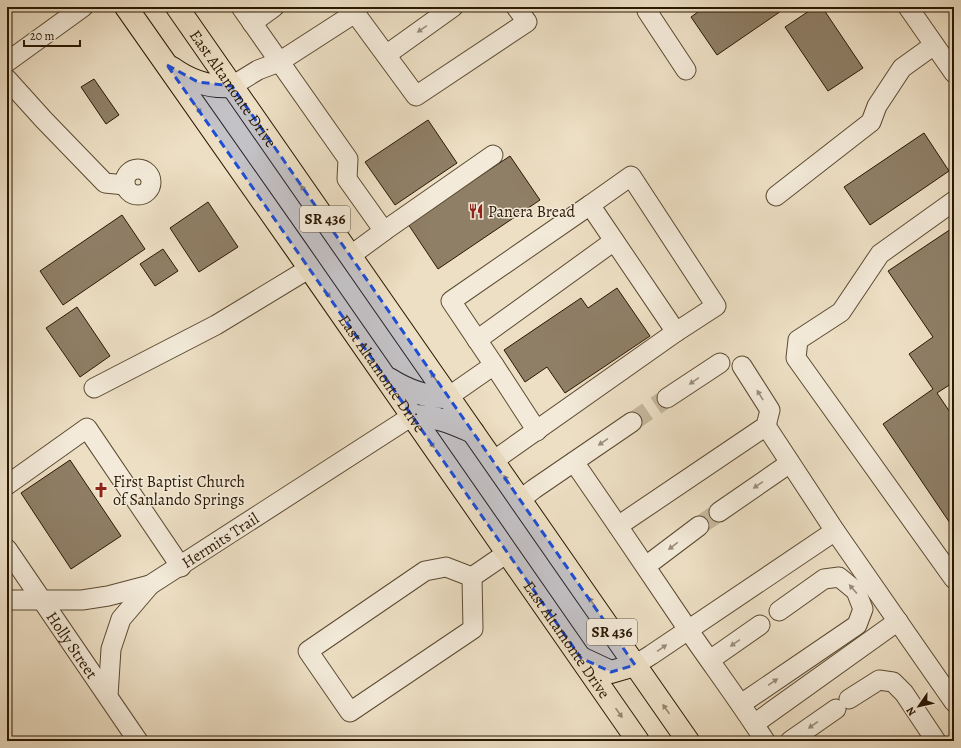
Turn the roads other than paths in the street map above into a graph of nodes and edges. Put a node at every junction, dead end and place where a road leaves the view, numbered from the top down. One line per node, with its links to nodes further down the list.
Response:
1 (83, 7): 14 (street)
2 (126, 7): 16 (main road, East Altamonte Drive / SR 436)
3 (177, 7): 20 (main road, East Altamonte Drive / SR 436)
4 (240, 7): 11 (street)
5 (274, 7): 11 (street)
6 (454, 7): 13 (street, one-way to 13)
7 (516, 7): 13 (street)
8 (652, 7): 18 (street)
9 (908, 7): 12 (street)
10 (360, 10): 13 (street); 15 (street)
11 (252, 23): 15 (street)
12 (934, 45): 17 (street); 23 (street)
13 (386, 54)
14 (7, 62)
15 (279, 62): 20 (street); 26 (street)
16 (167, 65): 20 (main road); 29 (main road, East Altamonte Drive / SR 436, one-way to 29)
17 (952, 65)
18 (686, 70)
19 (7, 79): 22 (street)
20 (232, 86): 28 (main road, East Altamonte Drive / SR 436, one-way to 20)
21 (494, 155): 26 (street)
22 (125, 184)
23 (776, 196)
24 (954, 201): 58 (street)
25 (590, 205): 27 (street); 30 (street); 31 (street)
26 (384, 232): 28 (street)
27 (614, 240): 30 (street); 31 (street)
28 (350, 256): 37 (main road, East Altamonte Drive / SR 436, one-way to 28)
29 (310, 268): 35 (main road, East Altamonte Drive / SR 436, one-way to 35); 36 (street)
30 (676, 332): 42 (street)
31 (477, 340): 33 (street)
32 (720, 363): 38 (street, one-way to 38)
33 (494, 365): 37 (street); 42 (street)
34 (742, 366): 41 (street, one-way to 34)
35 (385, 377): 37 (main road); 39 (main road, East Altamonte Drive / SR 436)
36 (94, 388)
37 (448, 397): 43 (main road, East Altamonte Drive / SR 436)
38 (667, 398)
39 (412, 416): 43 (main road); 54 (main road, East Altamonte Drive / SR 436, one-way to 54); 56 (street, Hermits Trail)
40 (632, 422): 45 (street, one-way to 45)
41 (766, 426): 46 (street); 50 (street)
42 (537, 431): 44 (street)
43 (473, 432): 44 (main road, East Altamonte Drive / SR 436)
44 (493, 460): 48 (main road, East Altamonte Drive / SR 436, one-way to 44)
45 (574, 462): 48 (street); 50 (street)
46 (790, 463): 49 (street, one-way to 49); 52 (street)
47 (7, 485): 56 (street)
48 (520, 500): 68 (main road, East Altamonte Drive / SR 436, one-way to 48)
49 (719, 512)
50 (618, 526): 55 (street)
51 (699, 526): 55 (street, one-way to 55)
52 (834, 531): 63 (street); 65 (street)
53 (7, 549): 61 (street, Holly Street)
54 (508, 553): 57 (street); 66 (main road, East Altamonte Drive / SR 436)
55 (646, 566): 65 (street)
56 (181, 567): 59 (street, Hermits Trail)
57 (472, 577): 57 (street)
58 (954, 579)
59 (150, 586): 61 (street, Hermits Trail); 69 (street)
60 (7, 600): 61 (street, Hermits Trail)
61 (41, 600): 69 (street, Holly Street)
62 (779, 611): 71 (street, one-way to 62)
63 (898, 621): 70 (street); 72 (street)
64 (760, 625): 67 (street, one-way to 67)
65 (688, 629): 67 (street); 68 (street, one-way to 65)
66 (581, 658): 68 (main road); 74 (main road, East Altamonte Drive / SR 436, one-way to 74)
67 (710, 660): 71 (street)
68 (635, 665): 75 (main road, East Altamonte Drive / SR 436, one-way to 68)
69 (108, 696): 73 (street, Holly Street)
70 (954, 702)
71 (741, 704): 72 (street)
72 (754, 724): 76 (street)
73 (138, 741)
74 (638, 741)
75 (688, 741)
76 (765, 741)
77 (790, 741): 78 (street, one-way to 77)
78 (936, 741)

